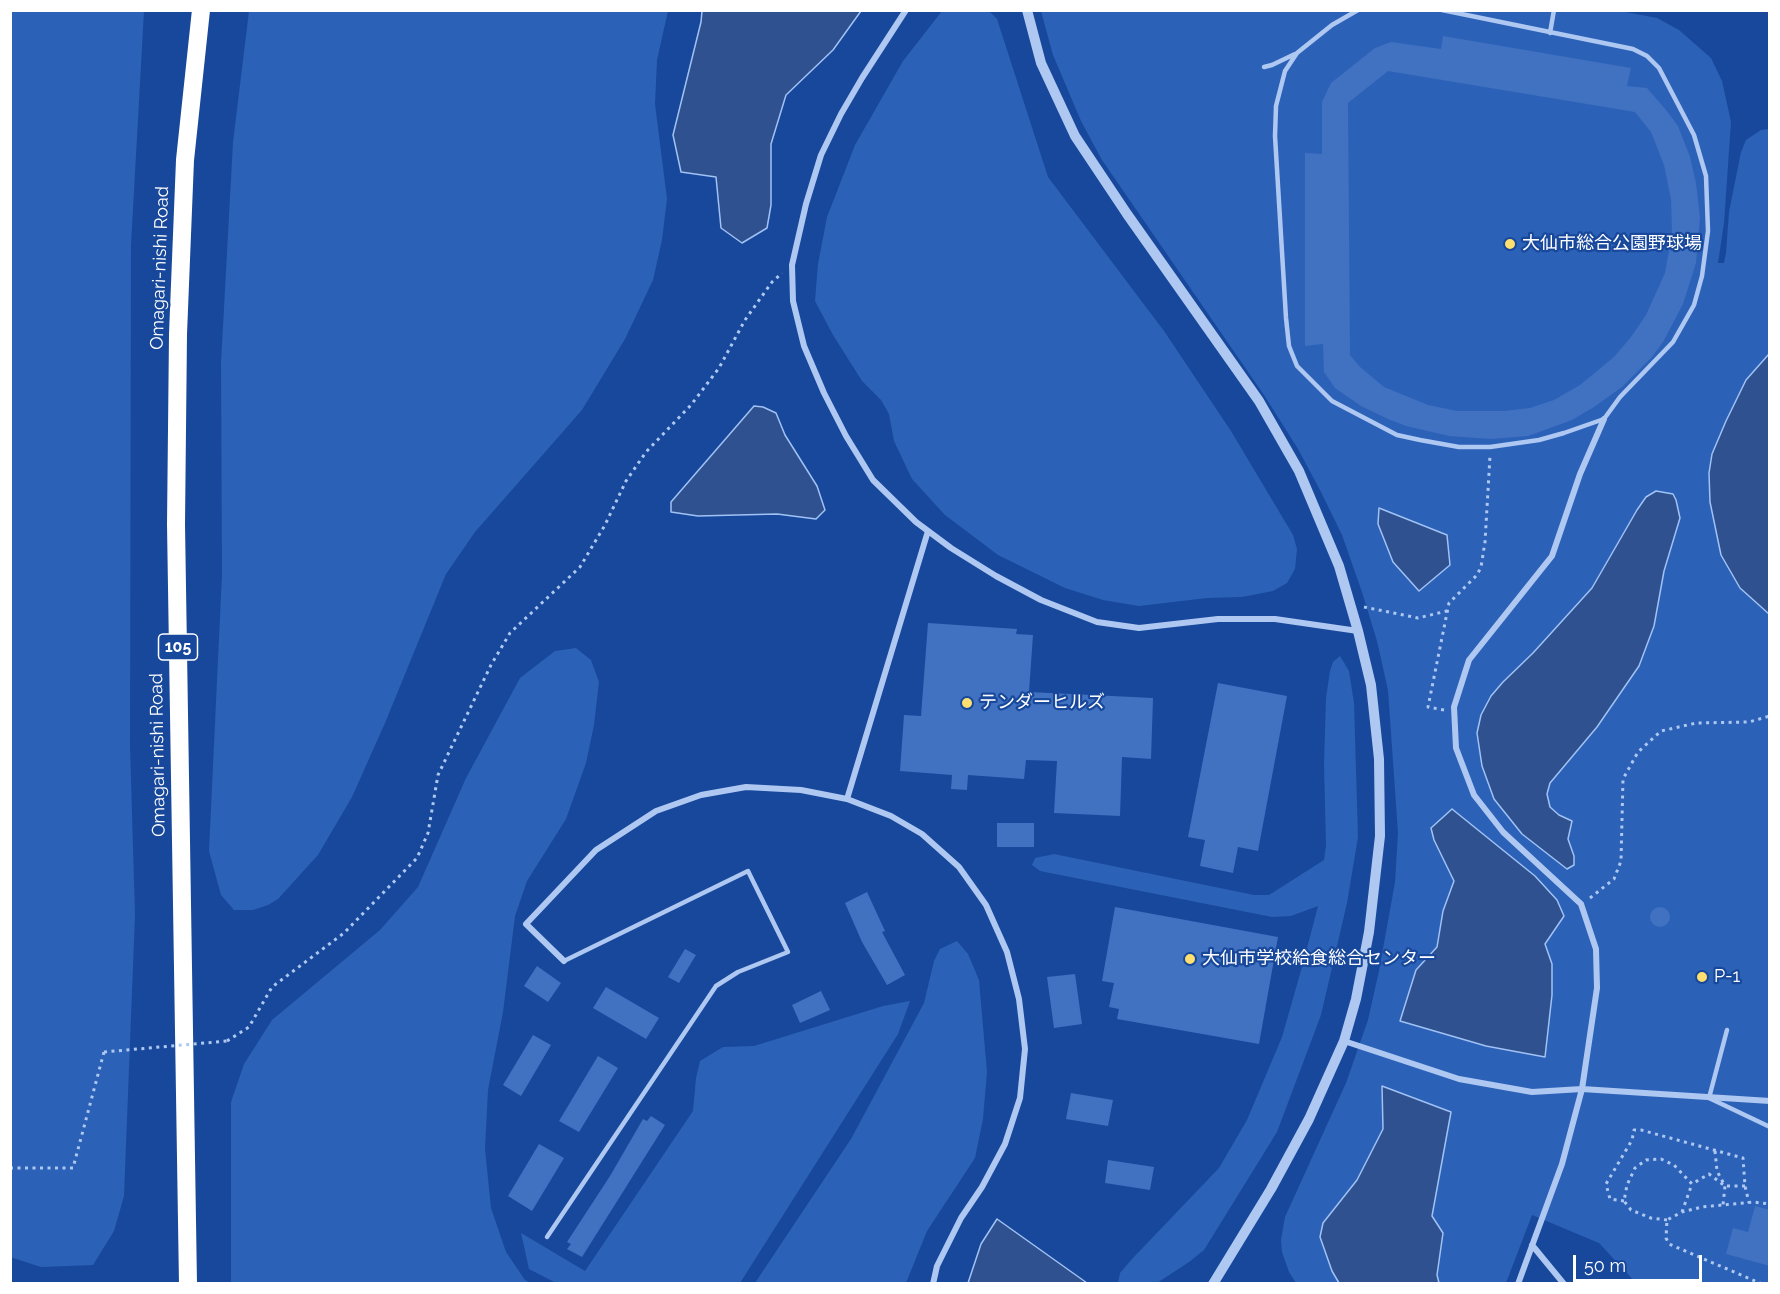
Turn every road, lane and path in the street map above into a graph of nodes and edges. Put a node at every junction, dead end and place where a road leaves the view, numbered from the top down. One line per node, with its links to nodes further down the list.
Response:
1 (201, 10): 41 (highway, Omagari-nishi Road / 105)
2 (906, 10): 10 (street)
3 (1027, 10): 14 (street)
4 (1358, 10): 8 (lane)
5 (1442, 10): 7 (lane)
6 (1554, 10): 7 (lane)
7 (1550, 33): 11 (lane)
8 (1297, 53): 9 (lane); 12 (lane)
9 (1264, 67)
10 (792, 265): 13 (street); 29 (path, bridge)
11 (1604, 418): 12 (lane); 17 (street)
12 (1490, 447): 15 (path)
13 (928, 531): 16 (street); 19 (street)
14 (1349, 602): 15 (path); 16 (street)
15 (1448, 611): 17 (path)
16 (1358, 632): 23 (street)
17 (1454, 712): 20 (street)
18 (1770, 716): 20 (path)
19 (847, 800): 21 (street); 42 (street)
20 (1581, 904): 24 (street)
21 (564, 961): 39 (lane)
22 (1727, 1030): 25 (lane)
23 (1344, 1041): 24 (street); 43 (street)
24 (1582, 1089): 25 (street); 40 (street)
25 (1710, 1098): 26 (street); 27 (lane)
26 (1770, 1101)
27 (1770, 1127)
28 (1715, 1151): 31 (path); 32 (path); 33 (path)
29 (10, 1168)
30 (1692, 1184): 32 (path); 33 (path); 37 (path)
31 (1745, 1185): 32 (path); 34 (path)
32 (1725, 1186): 36 (path)
33 (1624, 1201): 38 (path)
34 (1749, 1203): 35 (path); 36 (path)
35 (1770, 1204)
36 (1723, 1205): 37 (path)
37 (1682, 1212): 38 (path)
38 (1667, 1220): 46 (path)
39 (547, 1237)
40 (1532, 1245): 44 (street); 45 (street)
41 (188, 1284)
42 (933, 1284)
43 (1213, 1284)
44 (1518, 1284)
45 (1564, 1284)
46 (1762, 1284)

